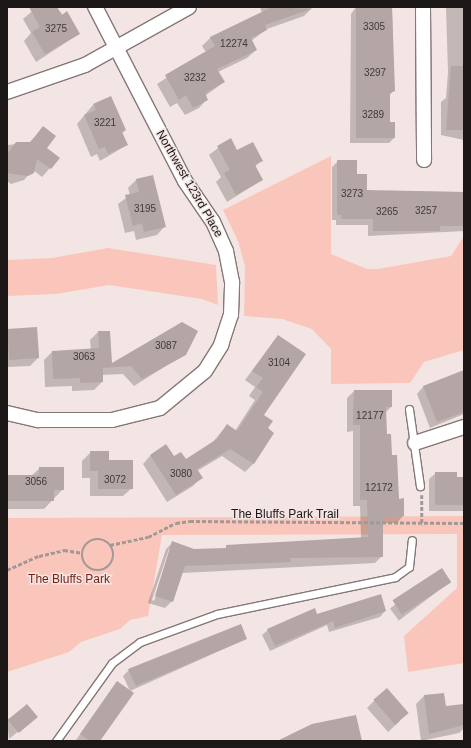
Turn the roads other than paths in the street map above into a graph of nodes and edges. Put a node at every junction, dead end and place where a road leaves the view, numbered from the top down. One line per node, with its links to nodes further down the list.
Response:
1 (95, 7): 4 (street, Northwest 123rd Place)
2 (189, 7): 4 (street)
3 (423, 7): 6 (street)
4 (115, 49): 5 (street); 8 (street, Northwest 123rd Place)
5 (7, 92)
6 (424, 160)
7 (409, 410): 10 (lane)
8 (7, 413)
9 (464, 428): 10 (street)
10 (415, 444): 11 (lane)
11 (420, 486)
12 (412, 540): 13 (lane)
13 (56, 741)

